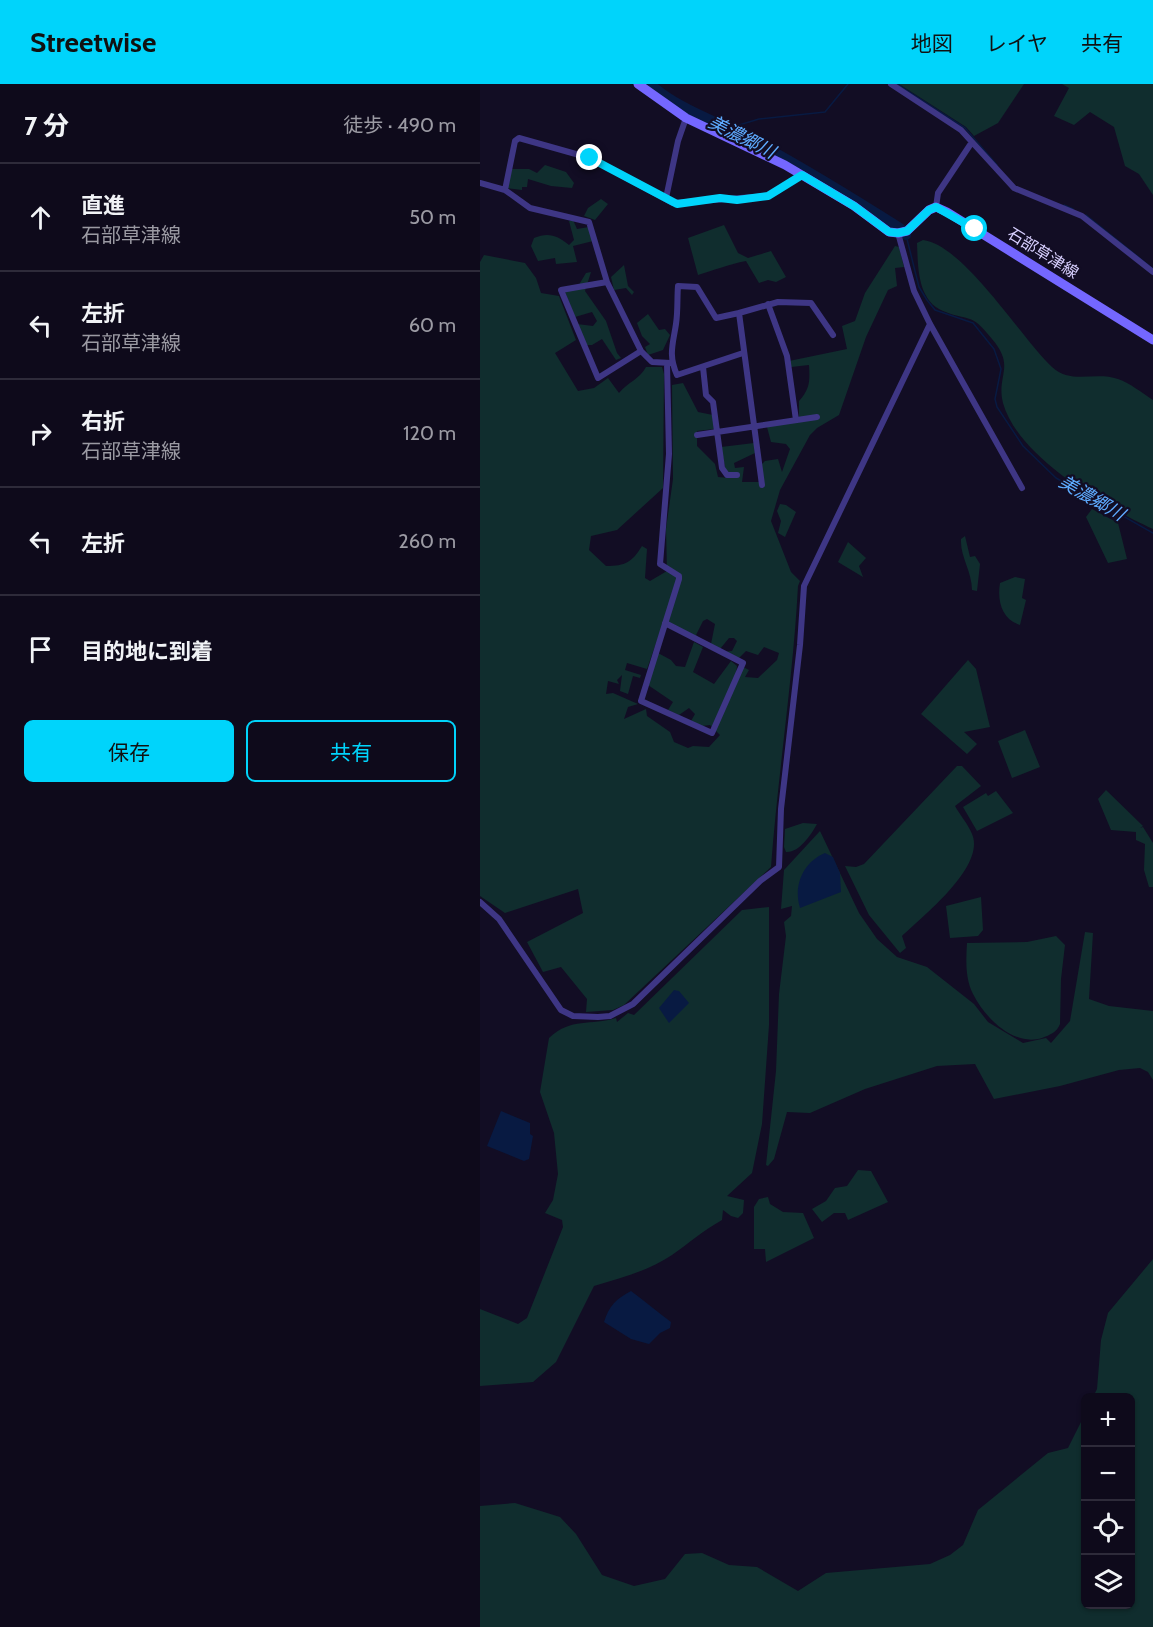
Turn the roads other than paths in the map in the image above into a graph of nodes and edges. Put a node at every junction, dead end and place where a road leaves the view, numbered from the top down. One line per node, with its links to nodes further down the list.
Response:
1 (639, 84): 3 (main road)
2 (891, 84): 4 (street)
3 (686, 118): 5 (main road); 8 (street)
4 (972, 142): 9 (street); 11 (street)
5 (802, 175): 8 (street); 10 (main road)
6 (480, 183): 7 (street)
7 (504, 190): 8 (street); 12 (street)
8 (666, 198)
9 (936, 207): 10 (main road); 17 (main road, 石部草津線)
10 (898, 233): 15 (street)
11 (1153, 272)
12 (607, 282): 18 (street); 18 (street)
13 (768, 304): 14 (street); 16 (street); 25 (street)
14 (739, 313): 19 (street); 20 (street)
15 (930, 324): 31 (street); 33 (street)
16 (833, 335)
17 (1153, 340)
18 (641, 351): 20 (street)
19 (743, 353): 21 (street); 26 (street)
20 (669, 363): 22 (street); 23 (street)
21 (702, 367): 22 (street); 27 (street)
22 (677, 375): 23 (street)
23 (667, 378): 32 (street)
24 (817, 417): 25 (street)
25 (796, 420): 26 (street)
26 (754, 426): 27 (street); 30 (street)
27 (717, 432): 28 (street); 29 (street)
28 (697, 435)
29 (737, 475)
30 (762, 485)
31 (1022, 488)
32 (665, 623): 32 (street)
33 (480, 902)

